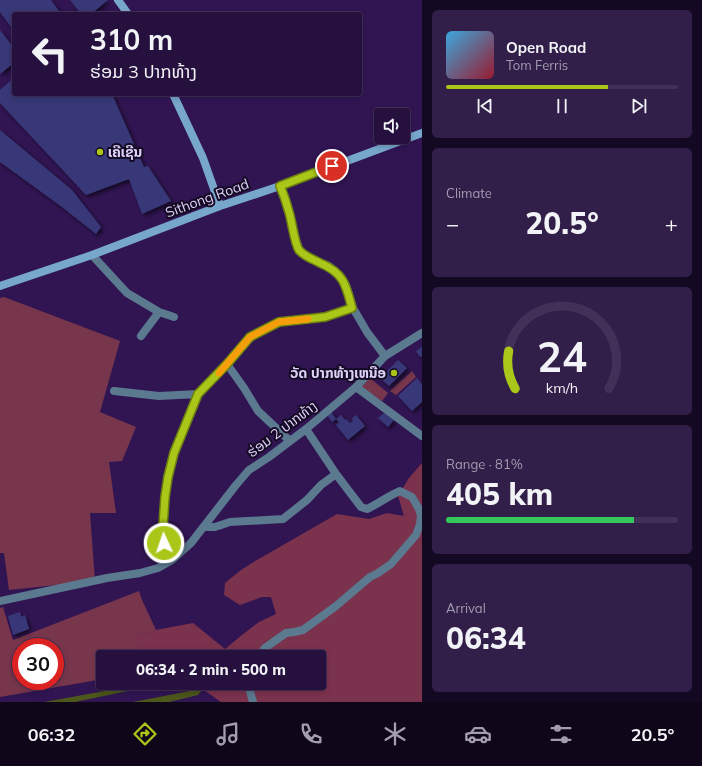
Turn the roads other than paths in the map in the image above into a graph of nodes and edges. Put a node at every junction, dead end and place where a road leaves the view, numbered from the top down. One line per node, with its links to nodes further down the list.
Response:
1 (118, 0): 2 (main road)
2 (127, 12)
3 (174, 96): 6 (main road)
4 (422, 133): 5 (main road, Sithong Road)
5 (280, 186): 6 (main road, Sithong Road); 9 (street)
6 (220, 206): 7 (main road, Sithong Road)
7 (92, 255): 8 (main road, Sithong Road); 10 (street)
8 (0, 286)
9 (352, 308): 14 (street); 15 (street)
10 (159, 312): 11 (street); 13 (street)
11 (174, 317)
12 (422, 333): 14 (street, ຮ່ອມ 2 ປາກທ້າງ)
13 (141, 336)
14 (385, 356): 16 (street, ຮ່ອມ 2 ປາກທ້າງ)
15 (227, 364): 18 (street); 21 (street)
16 (356, 387): 19 (street, ຮ່ອມ 2 ປາກທ້າງ); 20 (street)
17 (114, 392): 18 (street)
18 (198, 394): 26 (street)
19 (306, 429): 21 (street, ຮ່ອມ 2 ປາກທ້າງ); 22 (street)
20 (422, 436)
21 (290, 441): 24 (street, ຮ່ອມ 2 ປາກທ້າງ)
22 (336, 474): 23 (street); 28 (street)
23 (283, 519): 24 (street); 25 (street)
24 (204, 527): 26 (street, ຮ່ອມ 2 ປາກທ້າງ)
25 (280, 528)
26 (172, 560): 27 (street, ຮ່ອມ 2 ປາກທ້າງ)
27 (0, 601)
28 (263, 650)
29 (250, 690): 30 (street)
30 (253, 702)

